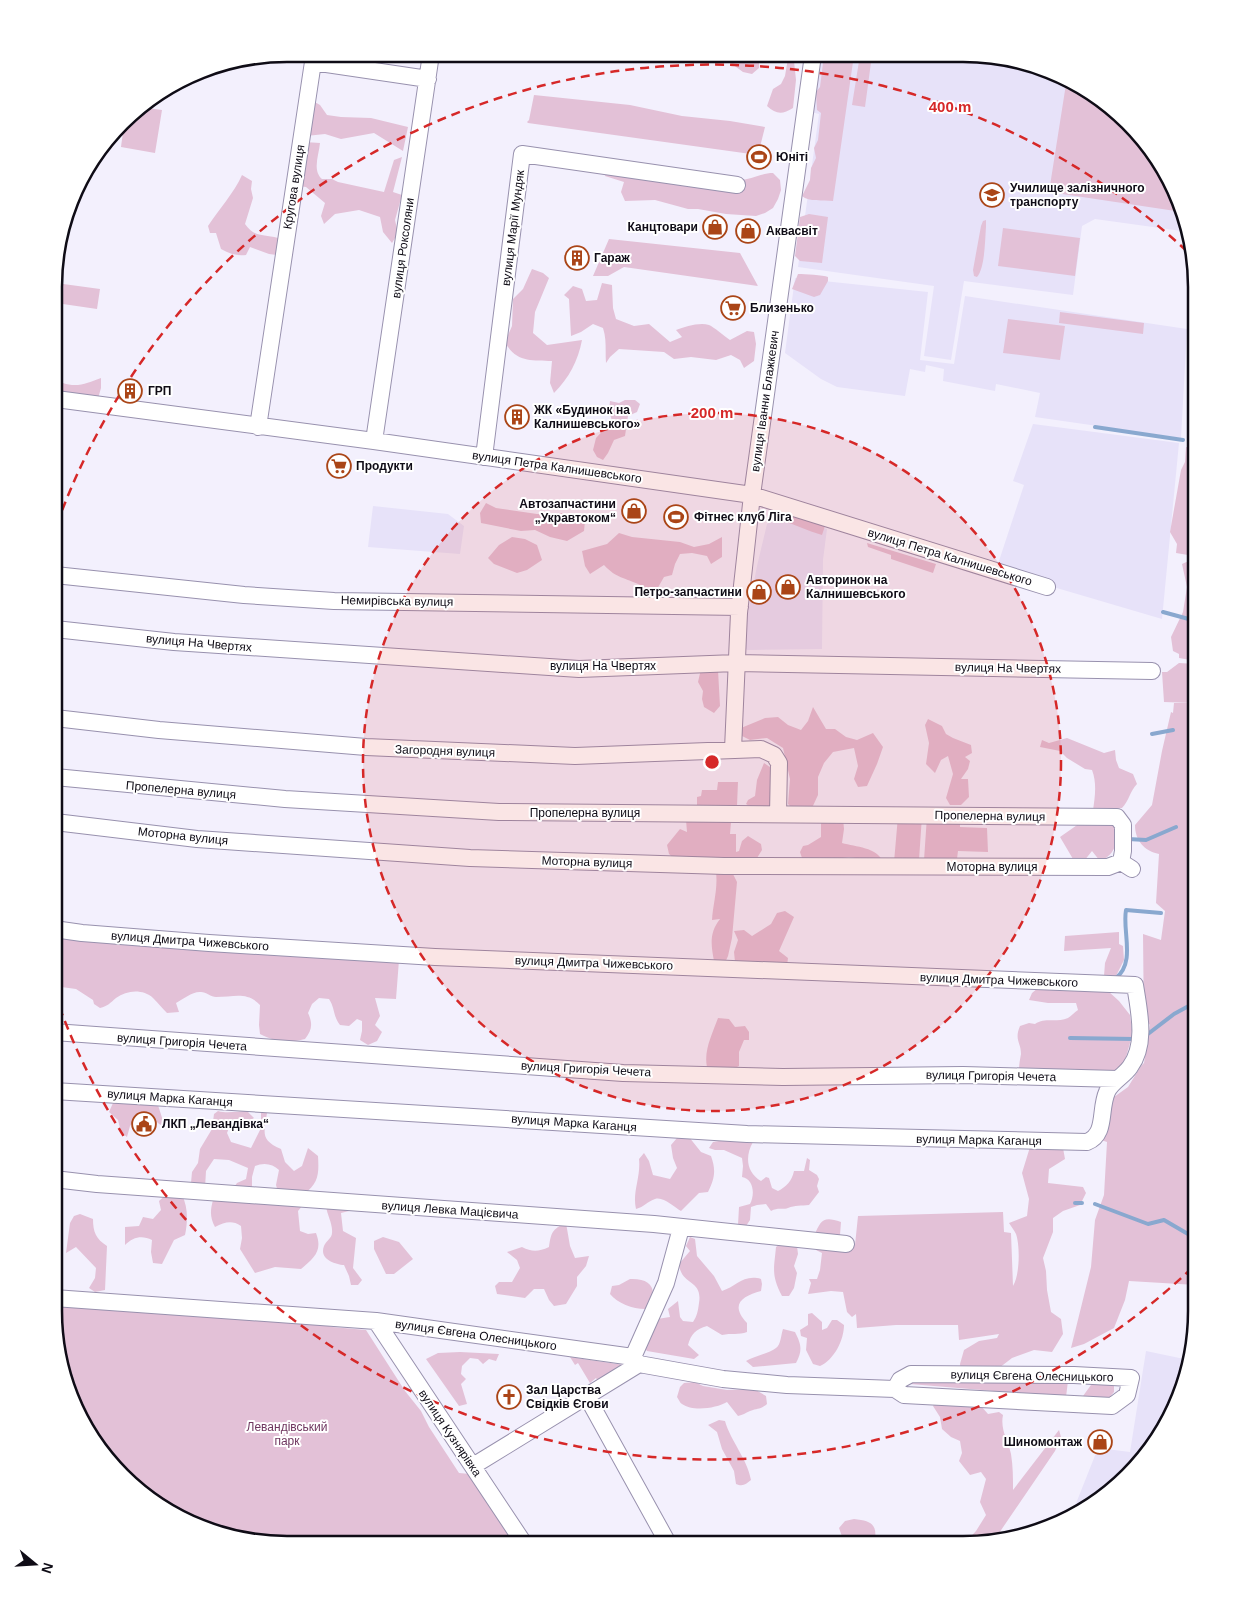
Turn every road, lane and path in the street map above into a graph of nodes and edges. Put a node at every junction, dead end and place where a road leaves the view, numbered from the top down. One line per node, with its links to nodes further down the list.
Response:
1 (430, 62): 3 (street, вулиця Роксоляни)
2 (813, 62): 9 (street, вулиця Іванни Блажкевич)
3 (428, 79): 6 (street, Кругова вулиця); 7 (street, вулиця Роксоляни)
4 (737, 184): 8 (street, вулиця Марії Мундяк)
5 (62, 401): 6 (street, вулиця Петра Калнишевського)
6 (258, 427): 7 (street, вулиця Петра Калнишевського)
7 (374, 441): 8 (street, вулиця Петра Калнишевського)
8 (484, 456): 9 (street, вулиця Петра Калнишевського)
9 (752, 495): 11 (street, вулиця Петра Калнишевського); 12 (street, вулиця Іванни Блажкевич)
10 (62, 576): 12 (street, Немирівська вулиця)
11 (1047, 587)
12 (740, 607): 14 (street, вулиця Іванни Блажкевич)
13 (62, 630): 14 (street, вулиця На Чвертях)
14 (736, 663): 15 (street, вулиця На Чвертях); 17 (street, вулиця Іванни Блажкевич)
15 (1152, 671)
16 (62, 719): 17 (street, Загородня вулиця)
17 (733, 749): 19 (street, Загородня вулиця)
18 (62, 778): 19 (street, Пропелерна вулиця)
19 (778, 814): 21 (street, Пропелерна вулиця)
20 (62, 823): 21 (street, Моторна вулиця)
21 (1126, 865)
22 (62, 930): 24 (street, вулиця Дмитра Чижевського)
23 (62, 1033): 24 (street, вулиця Григорія Чечета)
24 (1118, 1080): 25 (street, вулиця Марка Каганця)
25 (62, 1091)
26 (62, 1180): 27 (street, вулиця Левка Мацієвича)
27 (681, 1228): 28 (street, вулиця Левка Мацієвича); 31 (street)
28 (846, 1244)
29 (62, 1299): 30 (street, вулиця Євгена Олесницького)
30 (376, 1321): 31 (street, вулиця Євгена Олесницького); 34 (street, вулиця Кузнярівка)
31 (636, 1360): 32 (street, вулиця Євгена Олесницького); 33 (street)
32 (895, 1389): 32 (street, вулиця Євгена Олесницького)
33 (586, 1395): 34 (street); 36 (street)
34 (473, 1466): 35 (street, вулиця Кузнярівка)
35 (518, 1536)
36 (664, 1536)

